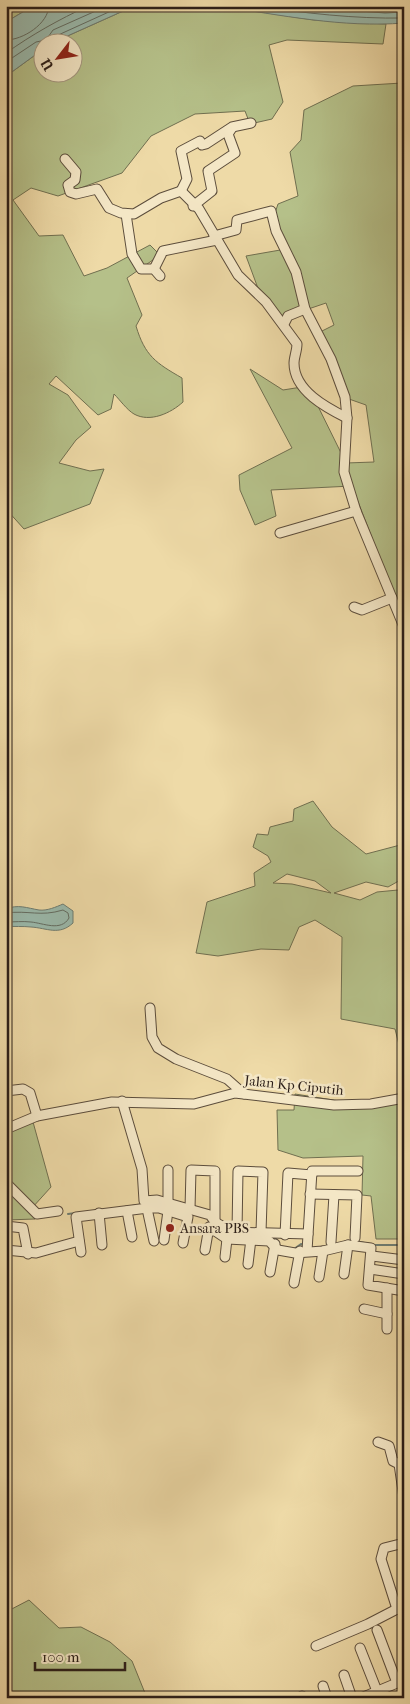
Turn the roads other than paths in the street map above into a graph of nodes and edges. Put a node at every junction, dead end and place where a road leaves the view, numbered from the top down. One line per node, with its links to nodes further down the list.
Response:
1 (251, 123): 2 (street)
2 (232, 127): 4 (street); 5 (street)
3 (66, 159): 6 (street)
4 (181, 191): 5 (street); 6 (street)
5 (193, 206): 7 (street)
6 (126, 214): 7 (street)
7 (216, 238): 8 (street); 9 (street)
8 (305, 309): 9 (street); 10 (street)
9 (284, 324): 10 (street)
10 (347, 418): 11 (street)
11 (356, 511): 12 (street); 13 (street)
12 (280, 533)
13 (392, 598): 14 (street); 15 (street)
14 (354, 607)
15 (404, 627)
16 (150, 1008): 18 (street)
17 (6, 1091): 21 (street)
18 (244, 1094): 19 (street, Jalan Kp Ciputih); 20 (street, Jalan Kp Ciputih)
19 (404, 1098)
20 (122, 1101): 21 (street, Jalan Kp Ciputih); 29 (street)
21 (37, 1116): 22 (street, Jalan Kp Ciputih)
22 (6, 1129)
23 (168, 1170): 30 (street)
24 (358, 1171): 25 (street)
25 (312, 1175): 27 (street); 39 (street)
26 (6, 1183): 31 (street)
27 (310, 1194): 28 (street); 51 (street)
28 (334, 1195): 42 (street); 47 (street)
29 (146, 1204): 30 (street); 32 (street); 46 (street)
30 (168, 1207): 34 (street); 44 (street)
31 (58, 1211)
32 (127, 1211): 33 (street); 40 (street)
33 (99, 1213): 45 (street); 50 (street)
34 (189, 1213): 35 (street); 35 (street); 48 (street)
35 (212, 1224): 37 (street); 41 (street); 54 (street)
36 (6, 1226): 57 (street)
37 (237, 1232): 38 (street); 38 (street)
38 (262, 1232): 39 (street)
39 (285, 1235): 51 (street)
40 (132, 1237)
41 (227, 1238): 43 (street); 59 (street)
42 (355, 1238)
43 (251, 1239): 49 (street); 61 (street)
44 (164, 1240)
45 (79, 1241): 56 (street); 57 (street)
46 (154, 1241)
47 (331, 1242)
48 (183, 1243)
49 (274, 1244): 51 (street); 63 (street)
50 (102, 1245)
51 (305, 1245): 55 (street); 67 (street)
52 (348, 1245): 55 (street); 58 (street); 64 (street)
53 (6, 1250): 57 (street)
54 (205, 1250)
55 (323, 1251): 66 (street)
56 (81, 1252)
57 (28, 1254)
58 (372, 1256): 60 (street); 62 (street)
59 (225, 1257)
60 (404, 1260)
61 (248, 1264)
62 (370, 1269): 65 (street); 68 (street)
63 (270, 1272)
64 (344, 1274)
65 (404, 1274)
66 (319, 1276)
67 (294, 1283)
68 (387, 1288): 69 (street); 71 (street)
69 (404, 1291)
70 (364, 1309): 71 (street)
71 (387, 1314): 72 (street)
72 (387, 1329)
73 (378, 1442): 74 (street)
74 (401, 1463): 75 (street)
75 (404, 1498)
76 (404, 1543): 77 (street)
77 (400, 1609): 79 (street)
78 (377, 1630): 83 (street)
79 (316, 1646)
80 (360, 1648): 83 (street)
81 (344, 1675): 85 (street)
82 (323, 1686): 84 (street)
83 (376, 1692): 86 (street)
84 (327, 1698)
85 (352, 1698)
86 (361, 1698)

